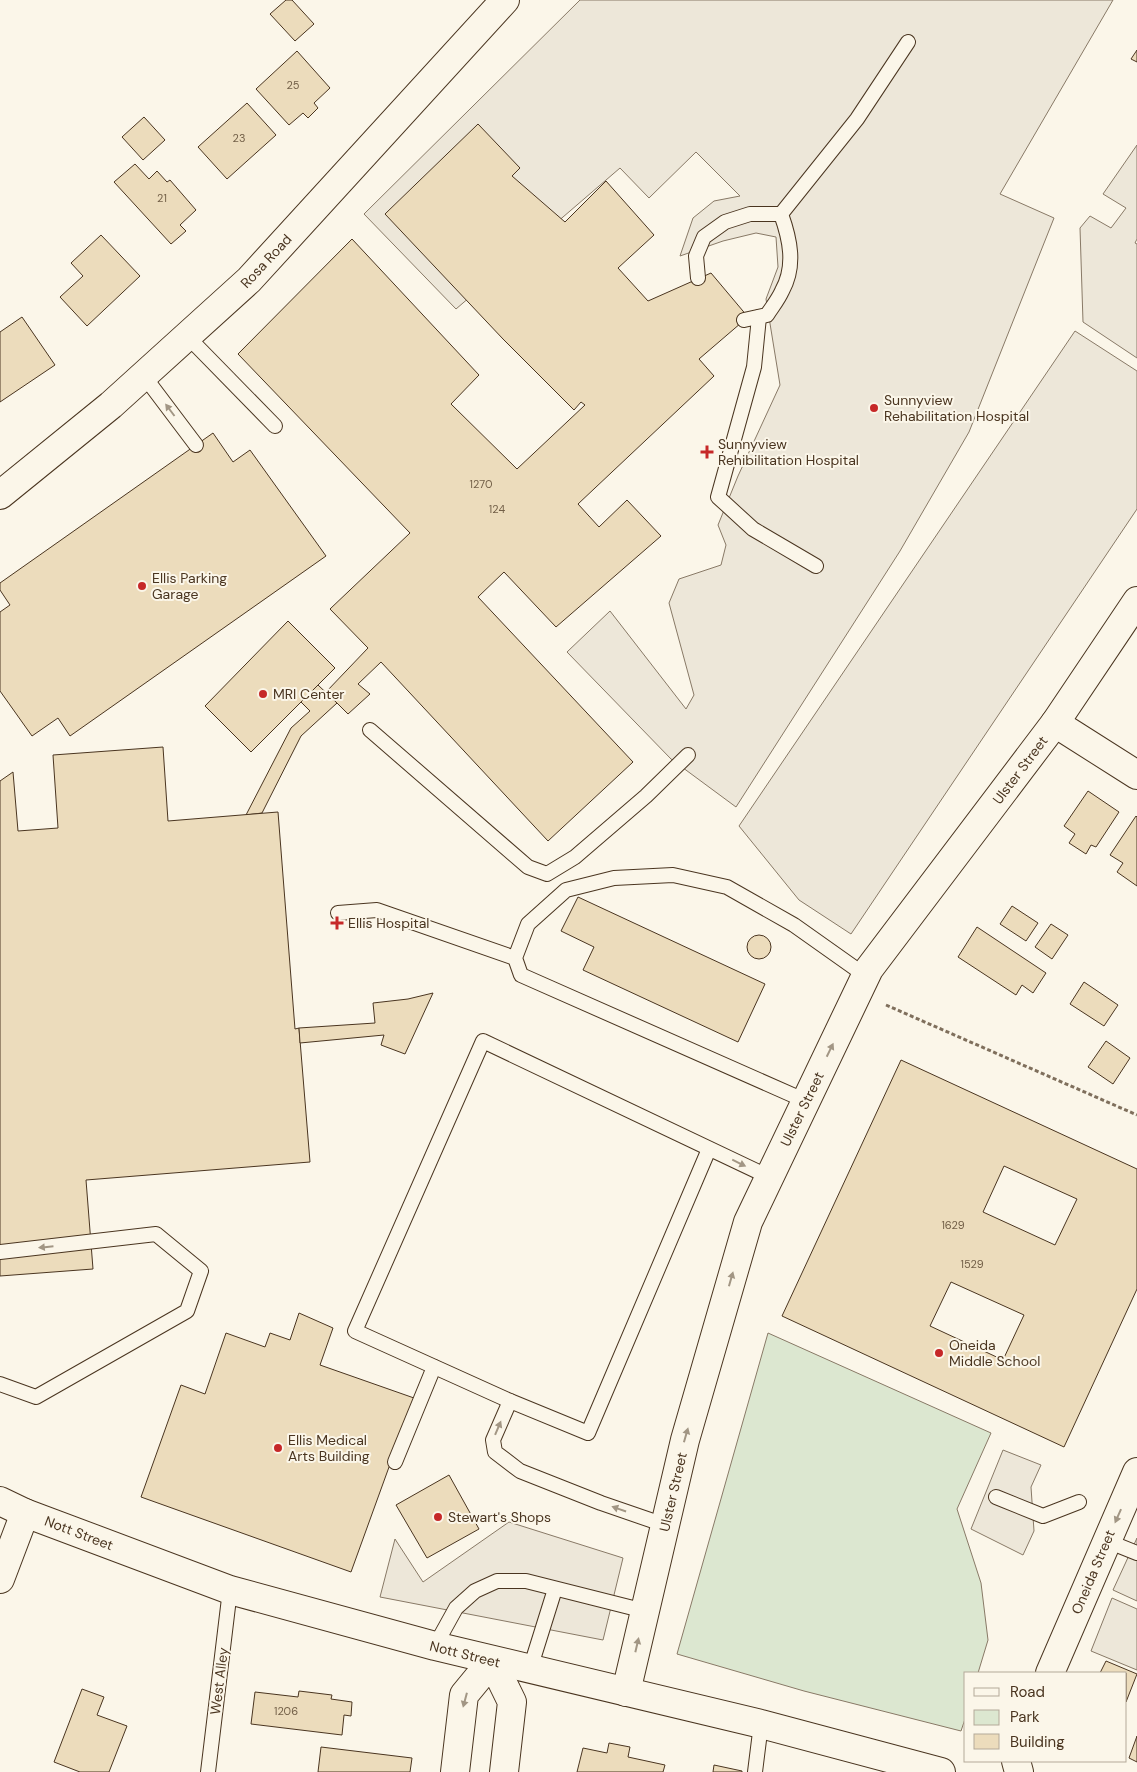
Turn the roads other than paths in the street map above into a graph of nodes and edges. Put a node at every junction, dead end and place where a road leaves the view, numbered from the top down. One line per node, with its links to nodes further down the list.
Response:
1 (505, 0): 7 (street, Rosa Road)
2 (908, 42): 3 (lane)
3 (781, 214): 4 (lane); 5 (lane)
4 (698, 278)
5 (759, 317): 6 (lane); 12 (lane)
6 (744, 320)
7 (187, 336): 8 (street, Rosa Road); 9 (lane)
8 (144, 376): 10 (lane, one-way to 8); 11 (street, Rosa Road)
9 (275, 426)
10 (196, 445)
11 (0, 495)
12 (816, 566)
13 (1137, 601): 14 (street, Ulster Street)
14 (1055, 723): 17 (street); 20 (street, Ulster Street)
15 (370, 730): 16 (lane)
16 (688, 755)
17 (1137, 775)
18 (338, 913): 19 (lane)
19 (515, 958): 20 (lane); 21 (lane)
20 (862, 985): 21 (street, Ulster Street, one-way to 20)
21 (806, 1101): 23 (street, Ulster Street)
22 (709, 1149): 23 (lane, one-way to 23); 25 (lane); 27 (lane)
23 (770, 1177): 34 (street, Ulster Street, one-way to 23)
24 (0, 1252): 26 (lane, one-way to 24)
25 (434, 1367): 27 (lane); 28 (lane)
26 (0, 1384)
27 (510, 1401): 34 (lane, one-way to 27)
28 (395, 1462)
29 (1137, 1472): 35 (street, Oneida Street, one-way to 35)
30 (996, 1497): 32 (lane)
31 (0, 1501): 33 (street, Nott Street)
32 (1079, 1502)
33 (25, 1513): 37 (street); 39 (street, Nott Street)
34 (665, 1526): 40 (street, Ulster Street)
35 (1107, 1541): 36 (lane); 44 (street, Oneida Street)
36 (1137, 1554)
37 (0, 1579)
38 (555, 1589): 40 (lane); 41 (lane); 43 (lane)
39 (230, 1590): 41 (street, Nott Street); 47 (lane, West Alley)
40 (645, 1611): 45 (street, Ulster Street, one-way to 40)
41 (435, 1646): 42 (street, Nott Street)
42 (492, 1661): 43 (street, Nott Street); 48 (street, one-way to 48); 49 (street)
43 (530, 1669): 45 (street, Nott Street)
44 (1050, 1672)
45 (626, 1692): 46 (street, Nott Street)
46 (761, 1724): 50 (lane); 51 (street, Nott Street)
47 (208, 1772)
48 (455, 1772)
49 (504, 1772)
50 (755, 1772)
51 (941, 1772)

